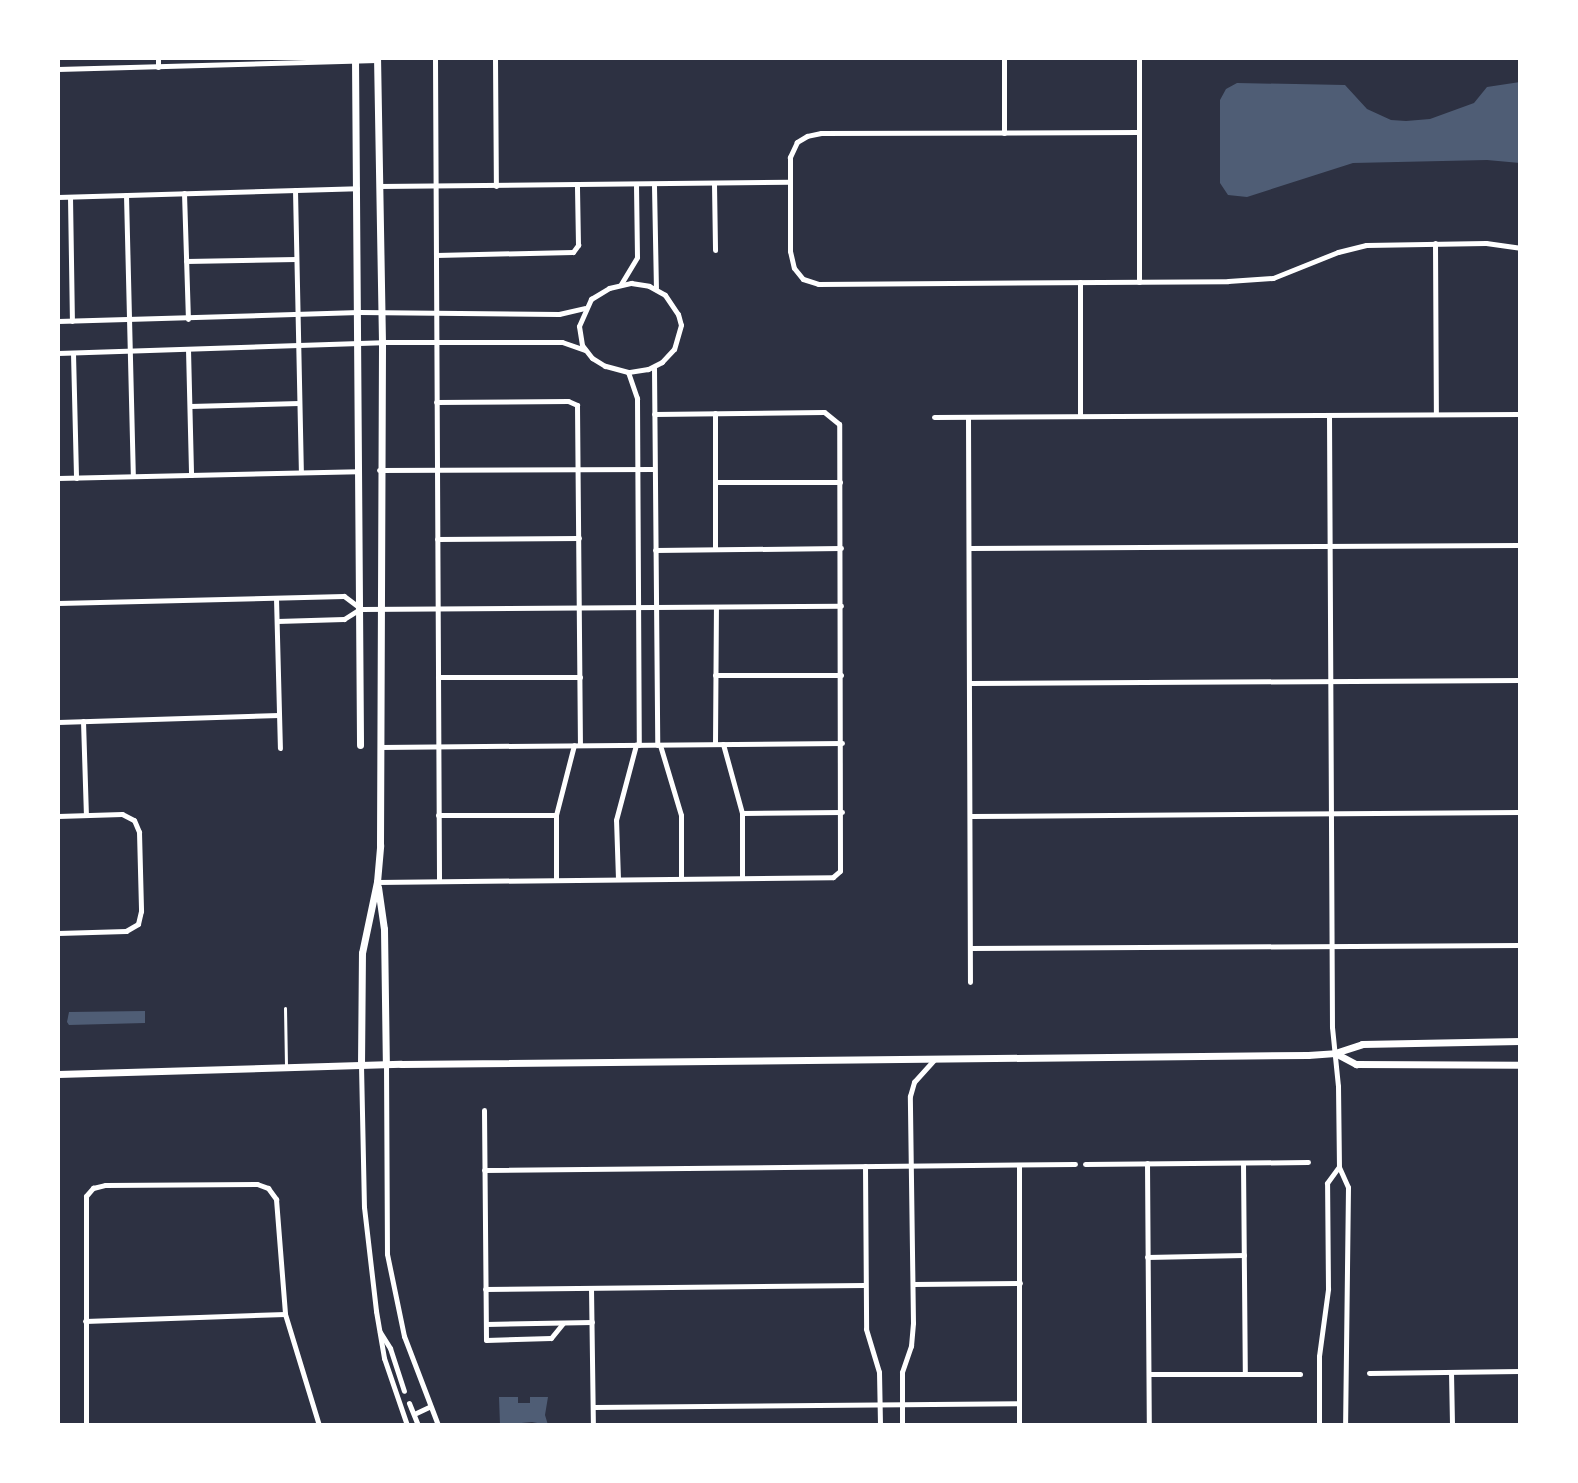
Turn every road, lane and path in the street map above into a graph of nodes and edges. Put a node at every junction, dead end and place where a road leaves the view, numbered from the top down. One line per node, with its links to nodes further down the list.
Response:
1 (158, 58): 8 (street)
2 (435, 58): 19 (street)
3 (495, 58): 16 (street)
4 (1004, 58): 11 (street)
5 (1139, 58): 10 (street)
6 (355, 59): 7 (street); 8 (street); 20 (street)
7 (377, 59): 15 (street)
8 (158, 67): 9 (street)
9 (58, 69)
10 (1139, 132): 11 (street); 33 (street)
11 (1004, 133): 12 (street)
12 (790, 182): 13 (street); 32 (street)
13 (714, 184): 18 (street); 28 (street)
14 (577, 185): 16 (street); 17 (street); 29 (street)
15 (379, 186): 19 (street); 39 (street)
16 (496, 186): 19 (street)
17 (636, 186): 18 (street); 34 (street)
18 (654, 186): 35 (street)
19 (435, 187): 29 (street)
20 (358, 188): 21 (street); 38 (street)
21 (295, 190): 22 (street); 30 (street)
22 (184, 193): 23 (street); 31 (street)
23 (126, 195): 25 (street); 44 (street)
24 (58, 197): 25 (street)
25 (70, 197): 43 (street)
26 (1435, 243): 27 (street); 33 (street); 61 (street)
27 (1520, 248)
28 (715, 250)
29 (436, 255): 40 (street)
30 (296, 259): 31 (street); 37 (street)
31 (186, 261): 41 (street)
32 (1080, 282): 33 (street); 64 (street)
33 (1139, 282)
34 (621, 284): 35 (street); 36 (street)
35 (656, 289): 54 (street)
36 (584, 308): 40 (street); 50 (street)
37 (298, 312): 38 (street); 41 (street); 48 (street)
38 (359, 312): 39 (street); 45 (street)
39 (380, 313): 40 (street); 46 (street)
40 (436, 314): 47 (street)
41 (188, 319): 44 (street)
42 (58, 321): 43 (street)
43 (72, 321): 44 (street)
44 (129, 321): 51 (street)
45 (359, 342): 46 (street); 48 (street); 72 (street)
46 (382, 342): 47 (street); 70 (street)
47 (436, 343): 50 (street); 56 (street)
48 (298, 348): 49 (street); 57 (street)
49 (188, 349): 51 (street); 58 (street)
50 (585, 350): 55 (street)
51 (130, 351): 53 (street); 75 (street)
52 (58, 353): 53 (street)
53 (73, 353): 77 (street)
54 (654, 368): 55 (street); 60 (street)
55 (628, 372): 68 (street)
56 (436, 402): 67 (street); 71 (street)
57 (299, 403): 58 (street); 73 (street)
58 (190, 406): 74 (street)
59 (715, 413): 60 (street); 78 (street); 79 (street)
60 (654, 414): 69 (street)
61 (1436, 414): 62 (street); 63 (street)
62 (1520, 414)
63 (1329, 415): 64 (street); 83 (street)
64 (1080, 416): 66 (street)
65 (934, 417): 66 (street)
66 (968, 417): 85 (street)
67 (578, 469): 68 (street); 71 (street); 80 (street)
68 (638, 469): 69 (street); 92 (street)
69 (654, 469): 87 (street)
70 (379, 470): 71 (street); 97 (street)
71 (437, 470): 81 (street)
72 (359, 471): 73 (street); 96 (street)
73 (301, 472): 74 (street)
74 (191, 475): 75 (street)
75 (133, 476): 77 (street)
76 (58, 478): 77 (street)
77 (76, 478)
78 (715, 482): 79 (street); 86 (street)
79 (840, 482): 84 (street)
80 (579, 538): 81 (street); 91 (street)
81 (437, 539): 95 (street)
82 (1520, 545): 83 (street)
83 (1330, 546): 85 (street); 104 (street)
84 (841, 548): 86 (street); 90 (street)
85 (969, 548): 105 (street)
86 (715, 549): 87 (street)
87 (655, 550): 93 (street)
88 (276, 598): 89 (street); 96 (street); 98 (street)
89 (58, 603)
90 (841, 606): 94 (street); 100 (street)
91 (579, 607): 92 (street); 95 (street); 102 (street)
92 (638, 607): 93 (street); 114 (street)
93 (659, 607): 94 (street); 115 (street)
94 (716, 607): 99 (street)
95 (437, 608): 97 (street); 101 (street)
96 (361, 609): 97 (street); 98 (street); 112 (street)
97 (380, 609): 117 (street)
98 (277, 621): 106 (street)
99 (715, 675): 100 (street); 110 (street)
100 (841, 675): 109 (street)
101 (438, 677): 102 (street); 116 (street)
102 (580, 677): 113 (street)
103 (1520, 680): 104 (street)
104 (1330, 681): 105 (street); 122 (street)
105 (970, 683): 127 (street)
106 (279, 715): 107 (street); 118 (street)
107 (83, 721): 108 (street); 123 (street)
108 (58, 722)
109 (842, 743): 111 (street); 119 (street)
110 (715, 744): 111 (street); 115 (street)
111 (723, 744): 121 (street)
112 (360, 745)
113 (577, 745): 114 (street); 116 (street); 125 (street)
114 (638, 745): 115 (street); 131 (street)
115 (658, 745): 128 (street)
116 (438, 746): 117 (street); 124 (street)
117 (380, 747): 133 (street)
118 (280, 748)
119 (842, 812): 121 (street); 129 (street)
120 (1520, 812): 122 (street)
121 (742, 813): 129 (street)
122 (1331, 813): 127 (street); 136 (street)
123 (86, 815): 126 (street); 134 (street)
124 (438, 815): 125 (street); 132 (street)
125 (556, 815): 130 (street)
126 (58, 816)
127 (970, 816): 137 (street)
128 (681, 878): 129 (street); 131 (street)
129 (742, 878)
130 (556, 879): 131 (street); 132 (street)
131 (618, 879)
132 (439, 881): 133 (street)
133 (377, 882): 143 (street); 144 (street)
134 (58, 933)
135 (1520, 945): 136 (street)
136 (1332, 946): 137 (street); 141 (street)
137 (970, 948): 138 (street)
138 (970, 982)
139 (285, 1008): 146 (lane)
140 (1520, 1041): 141 (street)
141 (1335, 1053): 142 (street); 145 (street); 157 (street)
142 (934, 1060): 143 (street); 156 (street)
143 (386, 1064): 144 (street); 183 (street)
144 (361, 1065): 146 (street); 171 (street)
145 (1520, 1065)
146 (286, 1067): 147 (street)
147 (58, 1074)
148 (484, 1110): 158 (street)
149 (1308, 1162): 151 (street)
150 (1147, 1163): 151 (street); 153 (street); 160 (street)
151 (1243, 1163): 159 (street)
152 (1075, 1164): 154 (street)
153 (1085, 1164)
154 (1019, 1165): 156 (street); 161 (street)
155 (865, 1166): 156 (street); 158 (street); 163 (street)
156 (911, 1166): 162 (street)
157 (1339, 1167): 196 (street); 197 (street)
158 (484, 1170): 165 (street)
159 (1244, 1255): 160 (street); 176 (street)
160 (1147, 1257): 175 (street)
161 (1020, 1283): 162 (street); 180 (street)
162 (913, 1284): 182 (street)
163 (865, 1285): 164 (street); 181 (street)
164 (591, 1288): 165 (street); 168 (street)
165 (485, 1289): 170 (street)
166 (285, 1314): 167 (street); 167 (street); 187 (street)
167 (85, 1321): 186 (street)
168 (592, 1322): 169 (street); 184 (street)
169 (563, 1323): 170 (street); 170 (street)
170 (486, 1324)
171 (378, 1327): 178 (street); 188 (street)
172 (1520, 1371): 173 (street)
173 (1451, 1372): 174 (street); 198 (street)
174 (1369, 1373)
175 (1149, 1374): 176 (street); 195 (street)
176 (1245, 1374): 177 (street)
177 (1300, 1374)
178 (404, 1391)
179 (409, 1403): 185 (street)
180 (1019, 1403): 182 (street); 194 (street)
181 (880, 1404): 182 (street); 184 (street); 192 (street)
182 (902, 1404): 193 (street)
183 (429, 1407): 185 (street); 190 (street)
184 (593, 1407): 191 (street)
185 (414, 1414): 189 (street)
186 (86, 1425)
187 (319, 1425)
188 (407, 1425)
189 (418, 1425)
190 (438, 1425)
191 (593, 1425)
192 (880, 1425)
193 (902, 1425)
194 (1019, 1425)
195 (1149, 1425)
196 (1319, 1425)
197 (1345, 1425)
198 (1452, 1425)

